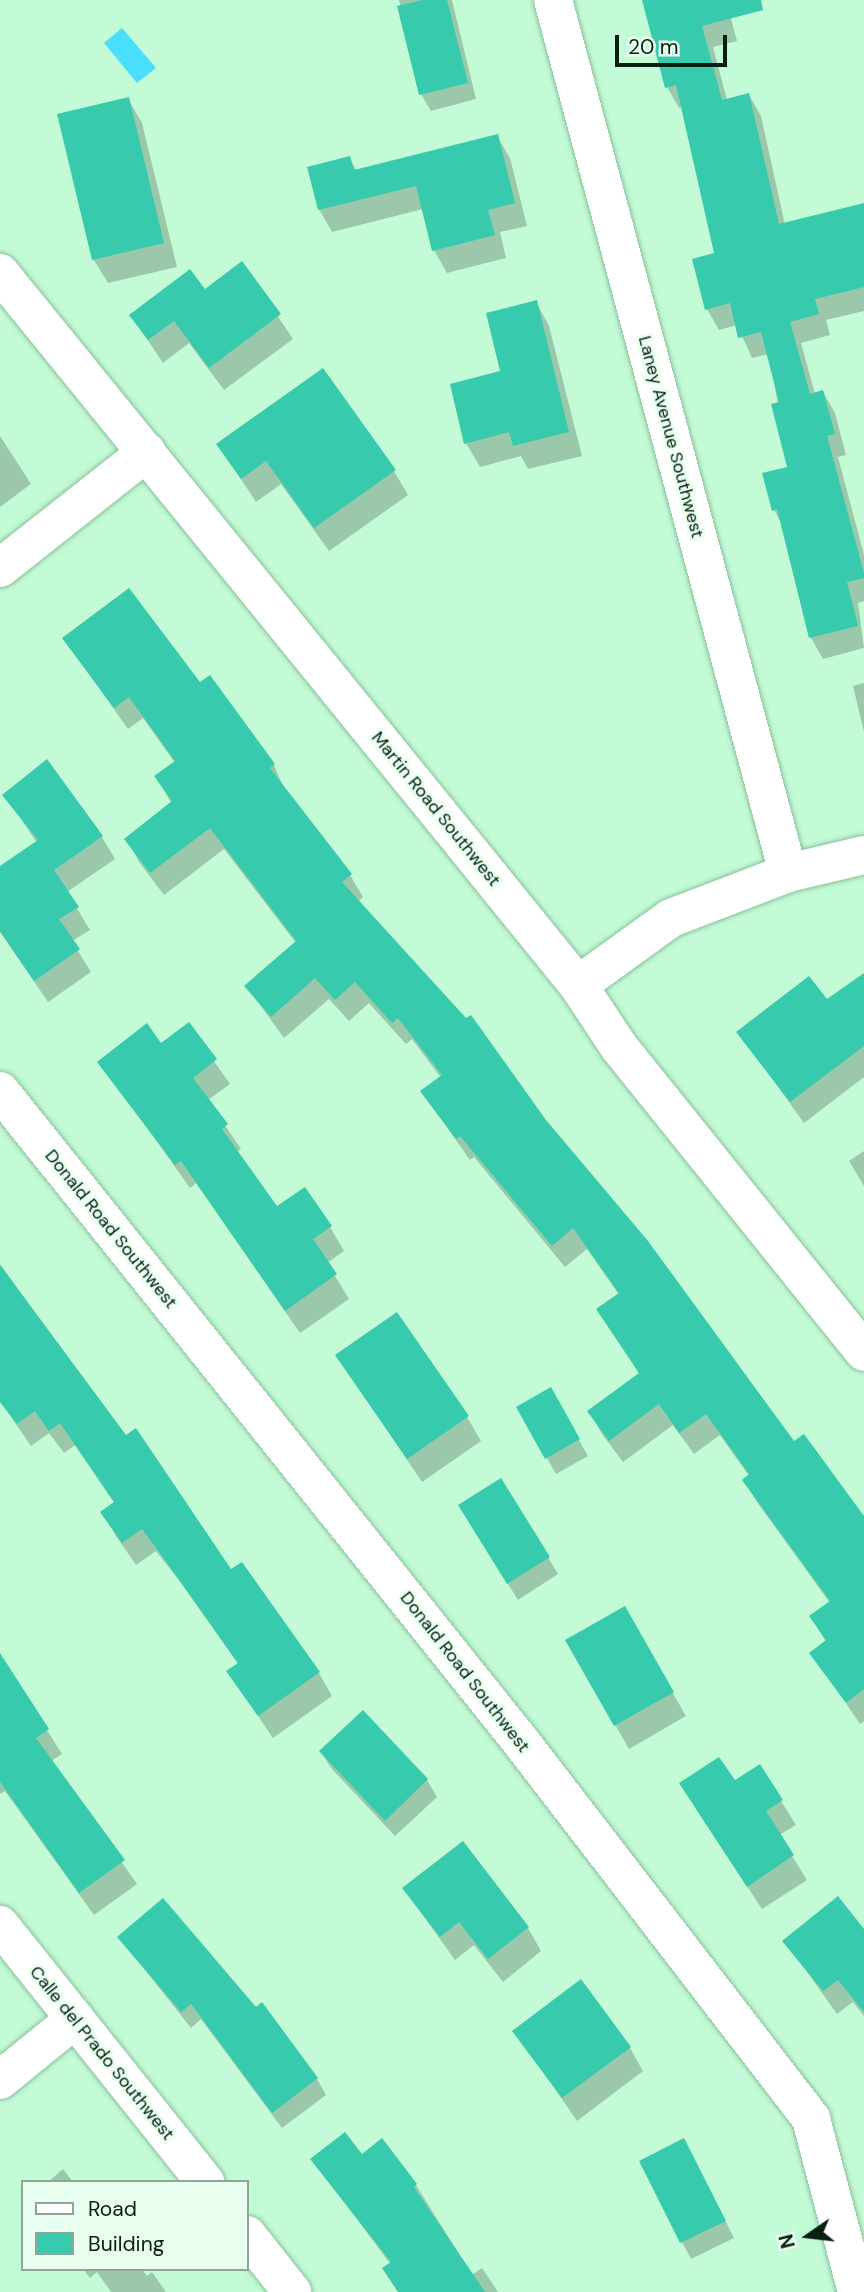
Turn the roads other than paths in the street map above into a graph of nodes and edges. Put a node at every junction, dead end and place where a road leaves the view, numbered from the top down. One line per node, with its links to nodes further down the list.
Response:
1 (553, 0): 6 (street, Laney Avenue Southwest)
2 (0, 273): 3 (street, Martin Road Southwest)
3 (147, 452): 4 (street); 7 (street, Martin Road Southwest)
4 (0, 568)
5 (864, 855): 6 (street)
6 (789, 873): 7 (street)
7 (578, 985): 9 (street, Martin Road Southwest)
8 (0, 1091): 16 (street, Donald Road Southwest)
9 (864, 1352)
10 (0, 1925): 11 (street, Calle del Prado Southwest)
11 (75, 2019): 12 (street); 13 (street, Calle del Prado Southwest)
12 (0, 2080)
13 (203, 2180)
14 (248, 2236): 15 (street)
15 (292, 2292)
16 (857, 2292)

